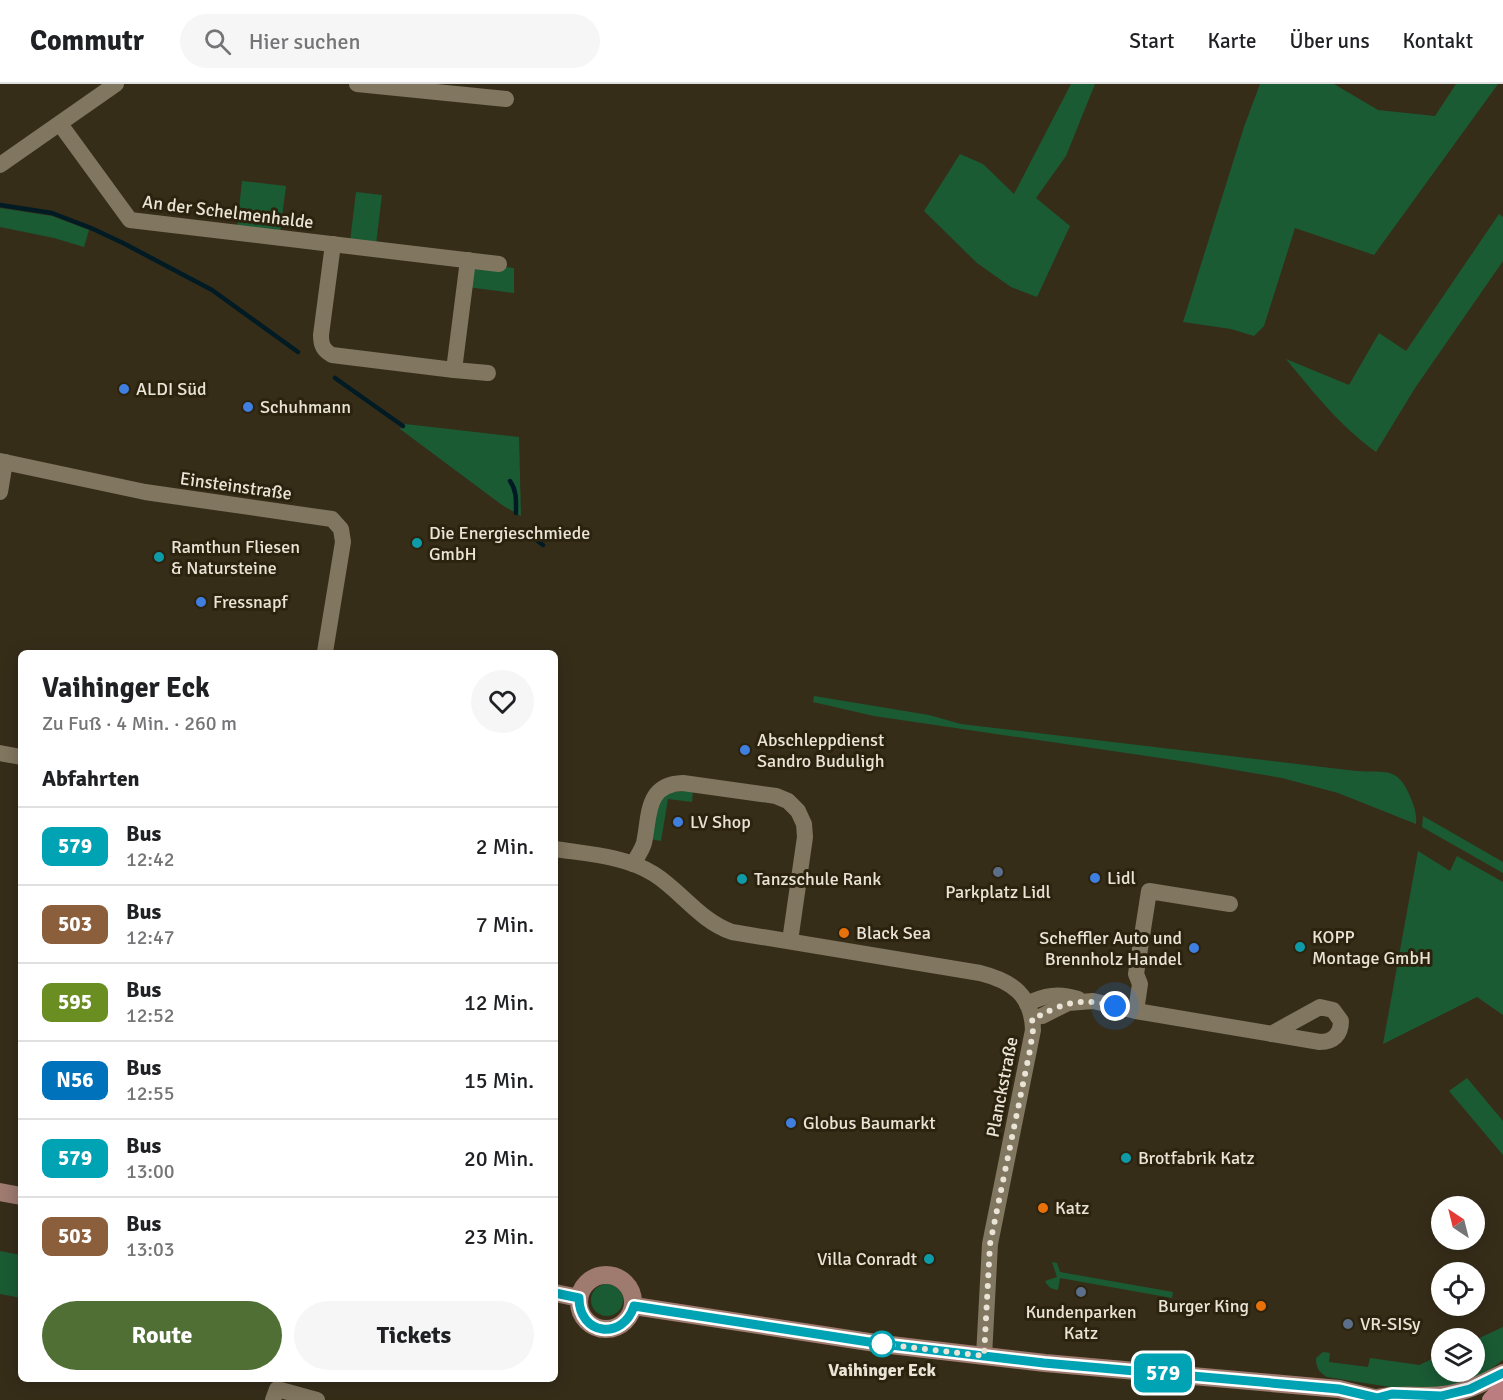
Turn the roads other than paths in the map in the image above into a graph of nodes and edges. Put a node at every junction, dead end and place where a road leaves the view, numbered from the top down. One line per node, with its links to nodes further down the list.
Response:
1 (116, 84): 4 (street)
2 (357, 84): 3 (street)
3 (506, 99)
4 (60, 124): 5 (street); 6 (street, An der Schelmenhalde)
5 (0, 165)
6 (333, 244): 7 (street, An der Schelmenhalde); 9 (street, An der Schelmenhalde)
7 (468, 260): 8 (street, An der Schelmenhalde); 9 (street)
8 (499, 264)
9 (454, 369): 10 (street, An der Schelmenhalde)
10 (488, 374)
11 (3, 461): 12 (street); 13 (street, Einsteinstraße)
12 (0, 492)
13 (325, 650)
14 (0, 753): 15 (street)
15 (18, 756)
16 (558, 850): 17 (street)
17 (633, 864): 19 (street); 19 (street)
18 (1230, 904): 21 (street)
19 (790, 941): 20 (street)
20 (1029, 1011): 21 (street); 28 (street, Planckstraße)
21 (1136, 1011): 22 (street)
22 (1271, 1034)
23 (0, 1192): 24 (street)
24 (18, 1195)
25 (558, 1294): 26 (street)
26 (579, 1298): 27 (street); 27 (street)
27 (634, 1306): 28 (street)
28 (984, 1356): 32 (street)
29 (1503, 1373): 31 (street)
30 (1503, 1388): 36 (main road)
31 (1409, 1396): 32 (street); 35 (street)
32 (1380, 1399)
33 (273, 1400): 34 (street)
34 (317, 1400)
35 (1427, 1400)
36 (1491, 1400)

